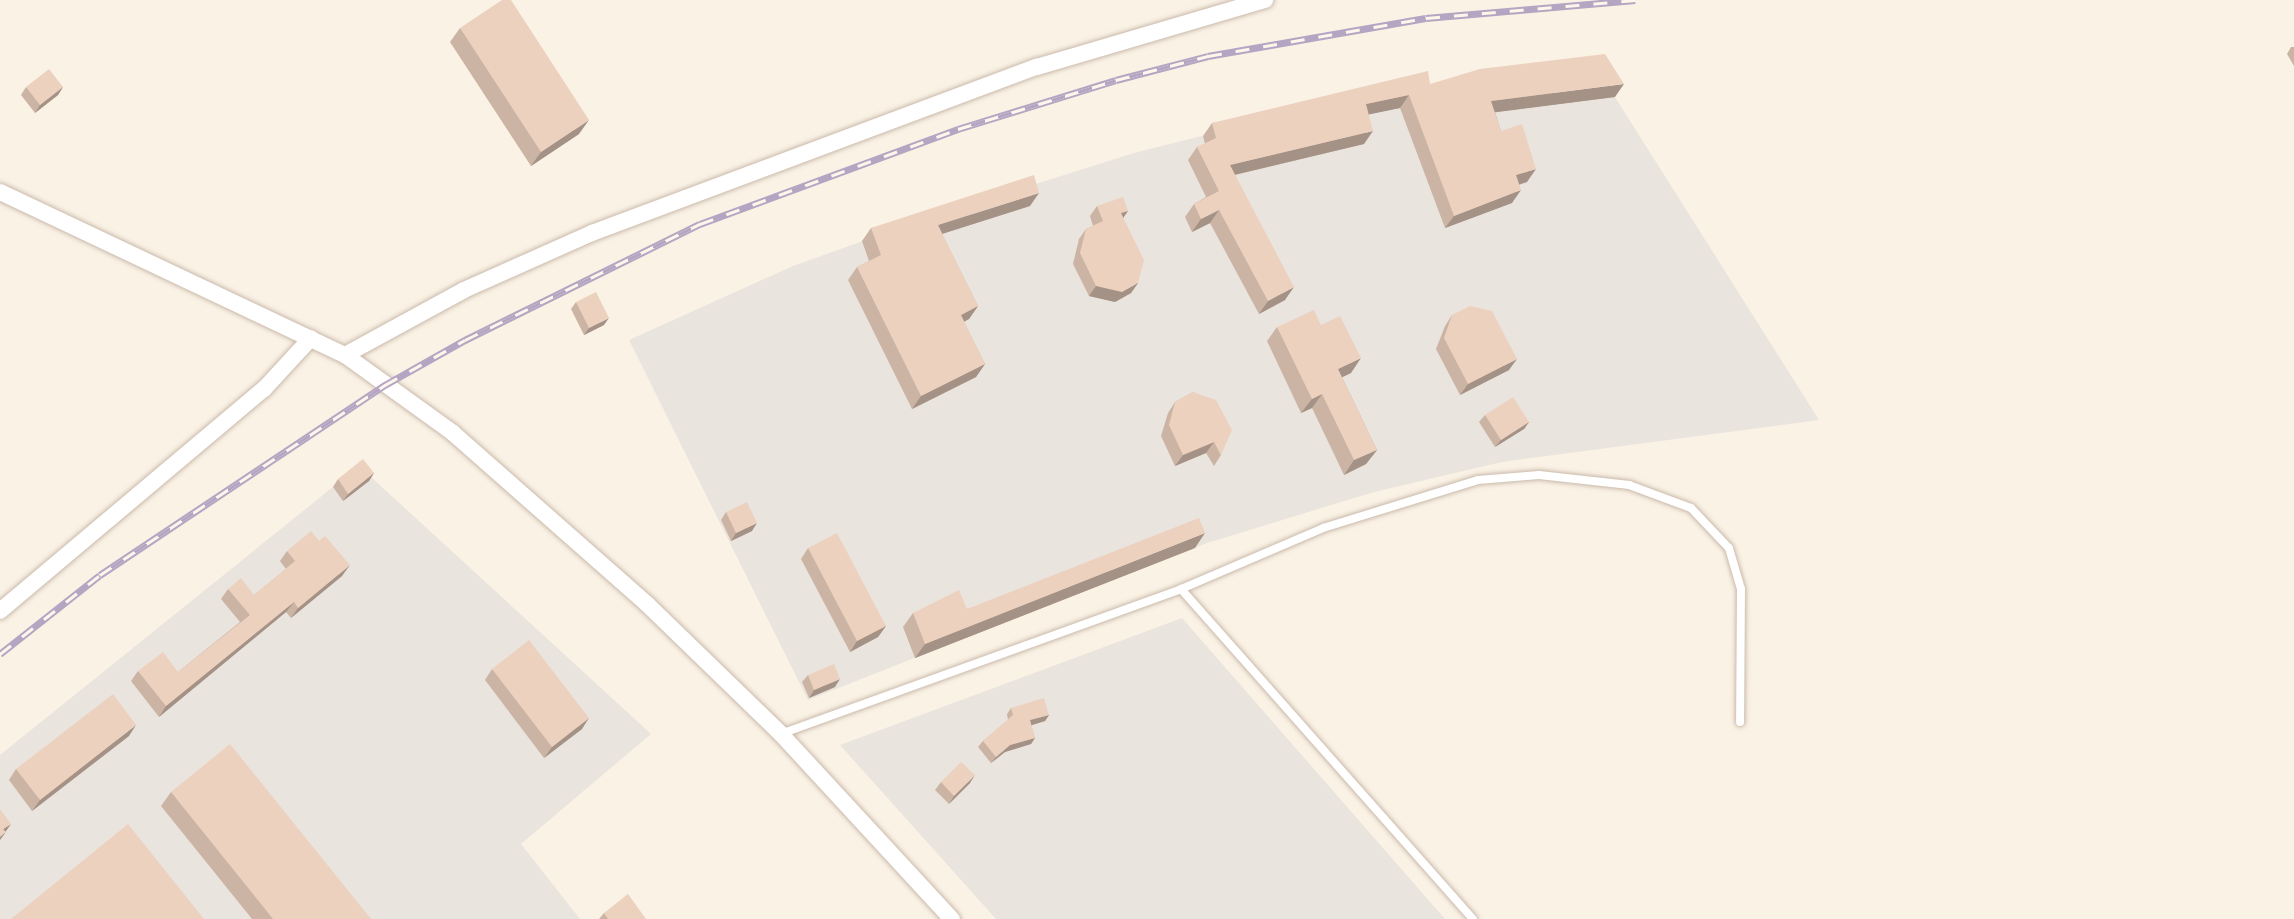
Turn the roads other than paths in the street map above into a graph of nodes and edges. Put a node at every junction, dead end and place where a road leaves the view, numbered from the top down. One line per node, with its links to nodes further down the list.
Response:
1 (1265, 0): 4 (street)
2 (0, 192): 3 (street)
3 (311, 338): 4 (street); 6 (street)
4 (345, 355): 8 (street)
5 (1181, 590): 7 (lane); 8 (lane); 10 (lane)
6 (0, 611)
7 (1740, 722)
8 (781, 734): 9 (street)
9 (952, 919)
10 (1473, 919)

